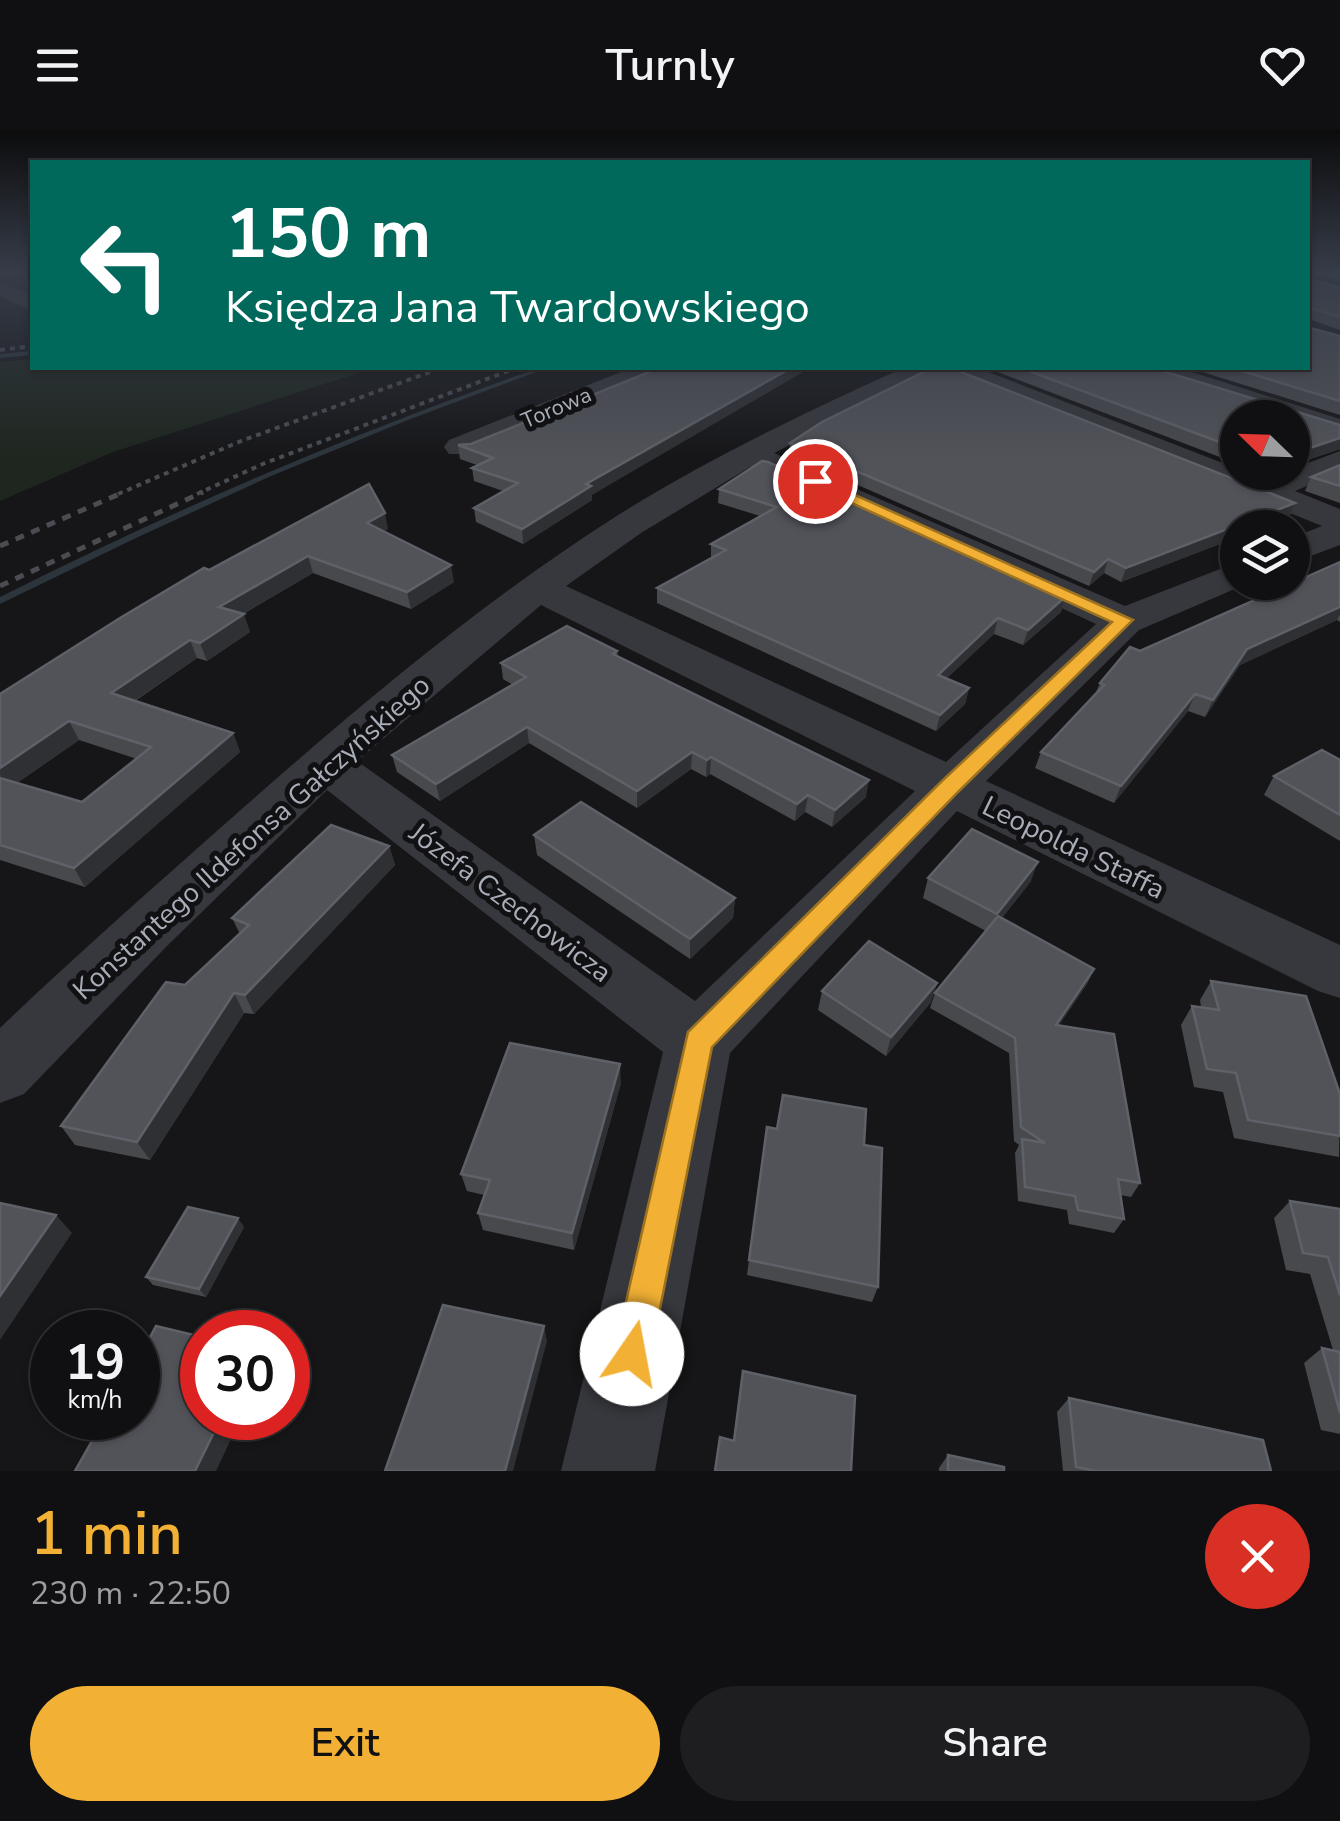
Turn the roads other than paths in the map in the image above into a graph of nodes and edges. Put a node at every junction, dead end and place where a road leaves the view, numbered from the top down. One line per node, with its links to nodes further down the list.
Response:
1 (648, 370): 6 (street, Torowa)
2 (919, 370): 7 (street, Konstantego Ildefonsa Gałczyńskiego)
3 (961, 370): 9 (street)
4 (1160, 370): 5 (street)
5 (1340, 429)
6 (460, 447)
7 (745, 455): 14 (street, Konstantego Ildefonsa Gałczyńskiego); 15 (street)
8 (1340, 461): 9 (street)
9 (1266, 491): 10 (street)
10 (1340, 521)
11 (1340, 532): 12 (street)
12 (1310, 544)
13 (1220, 581): 15 (street)
14 (538, 588): 16 (street, Konstantego Ildefonsa Gałczyńskiego); 17 (street, Leopolda Staffa)
15 (1124, 620): 17 (street)
16 (324, 762): 19 (street, Józefa Czechowicza); 20 (street, Konstantego Ildefonsa Gałczyńskiego)
17 (950, 786): 18 (street, Leopolda Staffa); 19 (street)
18 (1340, 973)
19 (698, 1041): 21 (street)
20 (0, 1073)
21 (608, 1471)

